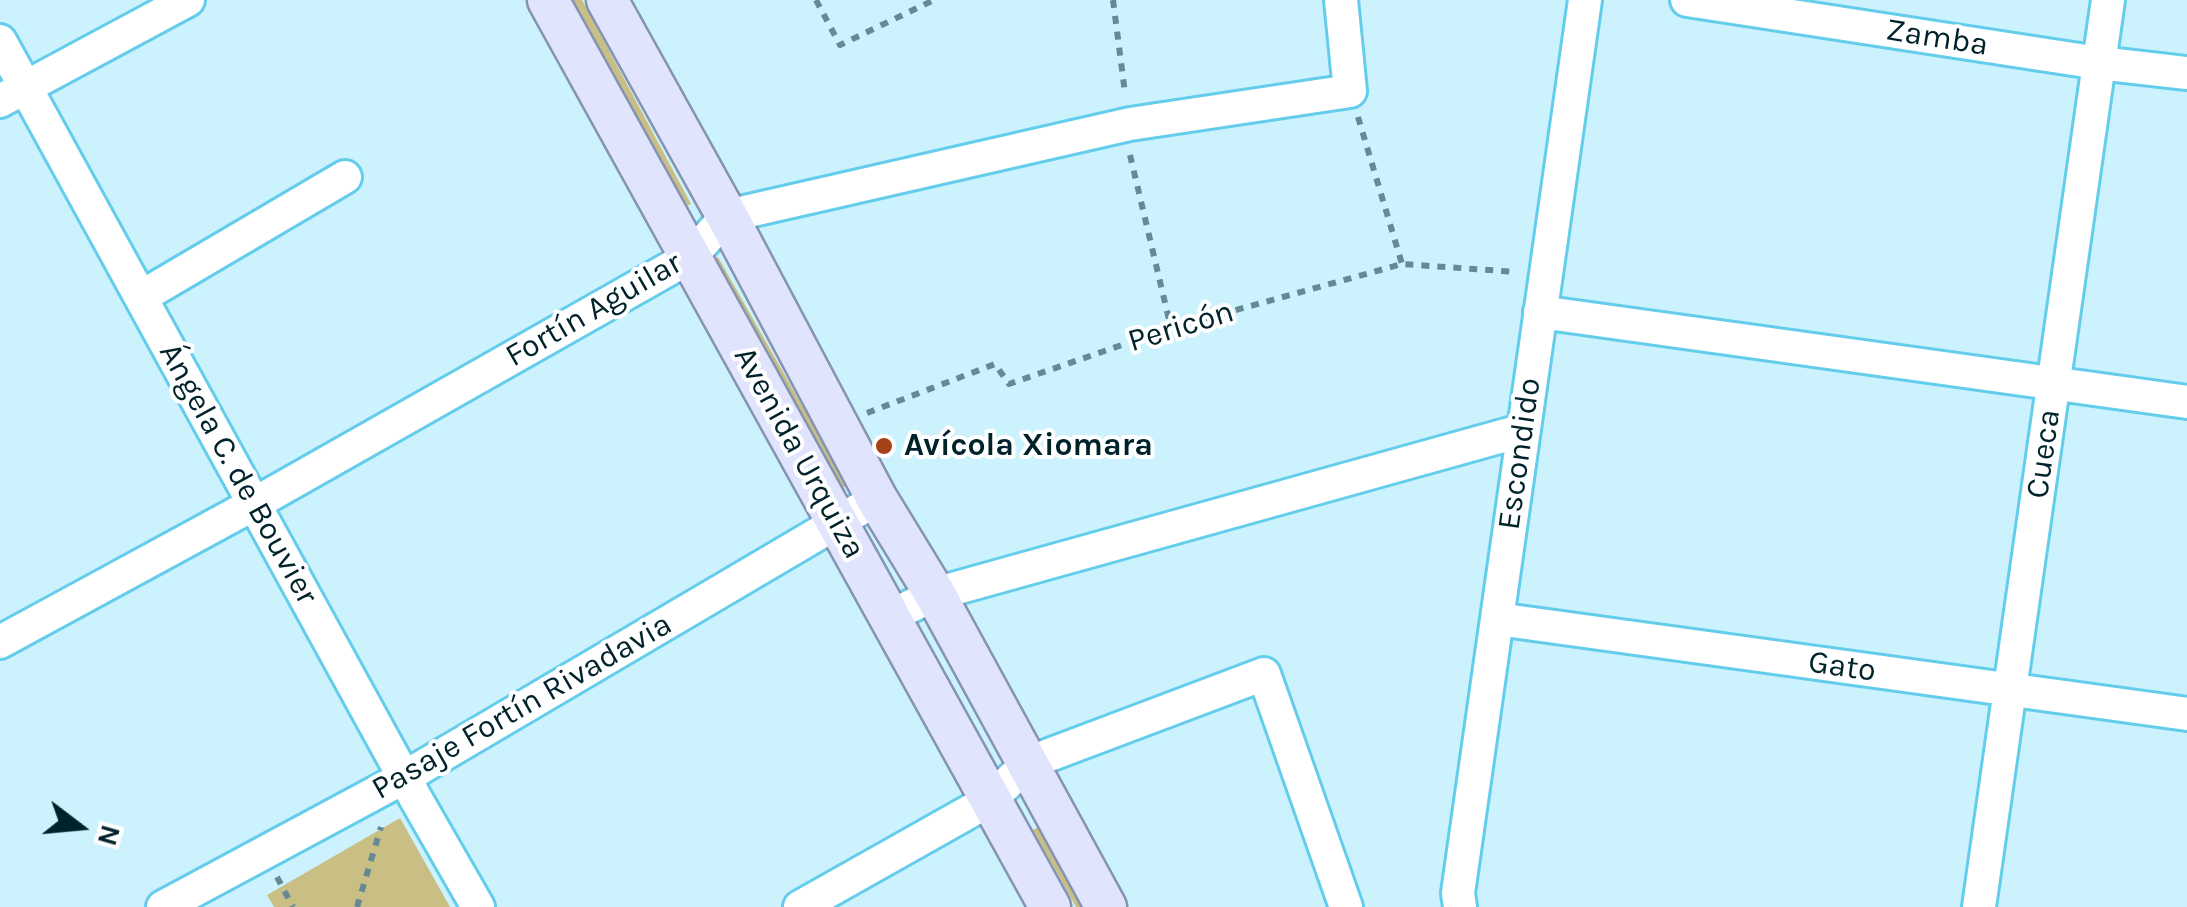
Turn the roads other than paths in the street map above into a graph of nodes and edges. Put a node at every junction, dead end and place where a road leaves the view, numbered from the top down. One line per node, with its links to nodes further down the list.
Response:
1 (188, 0): 11 (street)
2 (548, 0): 14 (main road, Avenida Urquiza)
3 (607, 0): 13 (main road, Avenida Urquiza)
4 (1341, 0): 13 (street)
5 (1584, 0): 16 (street, Escondido)
6 (1688, 0): 9 (street, Zamba)
7 (2108, 0): 9 (street, Cueca)
8 (0, 41): 11 (street, Ángela C. de Bouvier)
9 (2099, 62): 10 (street, Zamba); 17 (street, Cueca)
10 (2187, 73)
11 (13, 94): 15 (street, Ángela C. de Bouvier)
12 (345, 177): 15 (street)
13 (726, 216): 14 (street, Fortín Aguilar); 20 (main road, Avenida Urquiza)
14 (690, 256): 21 (street, Fortín Aguilar); 22 (main road, Avenida Urquiza)
15 (142, 297): 21 (street, Ángela C. de Bouvier)
16 (1540, 312): 17 (street); 19 (street, Escondido)
17 (2054, 384): 18 (street); 27 (street, Cueca)
18 (2187, 402)
19 (1524, 430): 23 (street); 25 (street, Escondido)
20 (877, 498): 22 (street, Pasaje Fortín Rivadavia); 23 (main road, Avenida Urquiza)
21 (254, 504): 26 (street, Fortín Aguilar); 30 (street, Ángela C. de Bouvier)
22 (838, 524): 24 (main road, Avenida Urquiza); 30 (street, Pasaje Fortín Rivadavia)
23 (935, 594): 24 (street); 29 (main road, Avenida Urquiza)
24 (889, 617): 31 (main road, Avenida Urquiza)
25 (1497, 619): 27 (street, Gato); 38 (street, Escondido)
26 (0, 642)
27 (2010, 691): 28 (street, Gato); 39 (street, Cueca)
28 (2187, 714)
29 (1028, 764): 31 (street); 36 (main road, Avenida Urquiza); 37 (street)
30 (405, 777): 32 (street, Pasaje Fortín Rivadavia); 33 (street, Ángela C. de Bouvier)
31 (990, 800): 34 (street); 35 (main road, Avenida Urquiza)
32 (162, 907)
33 (478, 907)
34 (800, 907)
35 (1050, 907)
36 (1106, 907)
37 (1346, 907)
38 (1460, 907)
39 (1979, 907)

